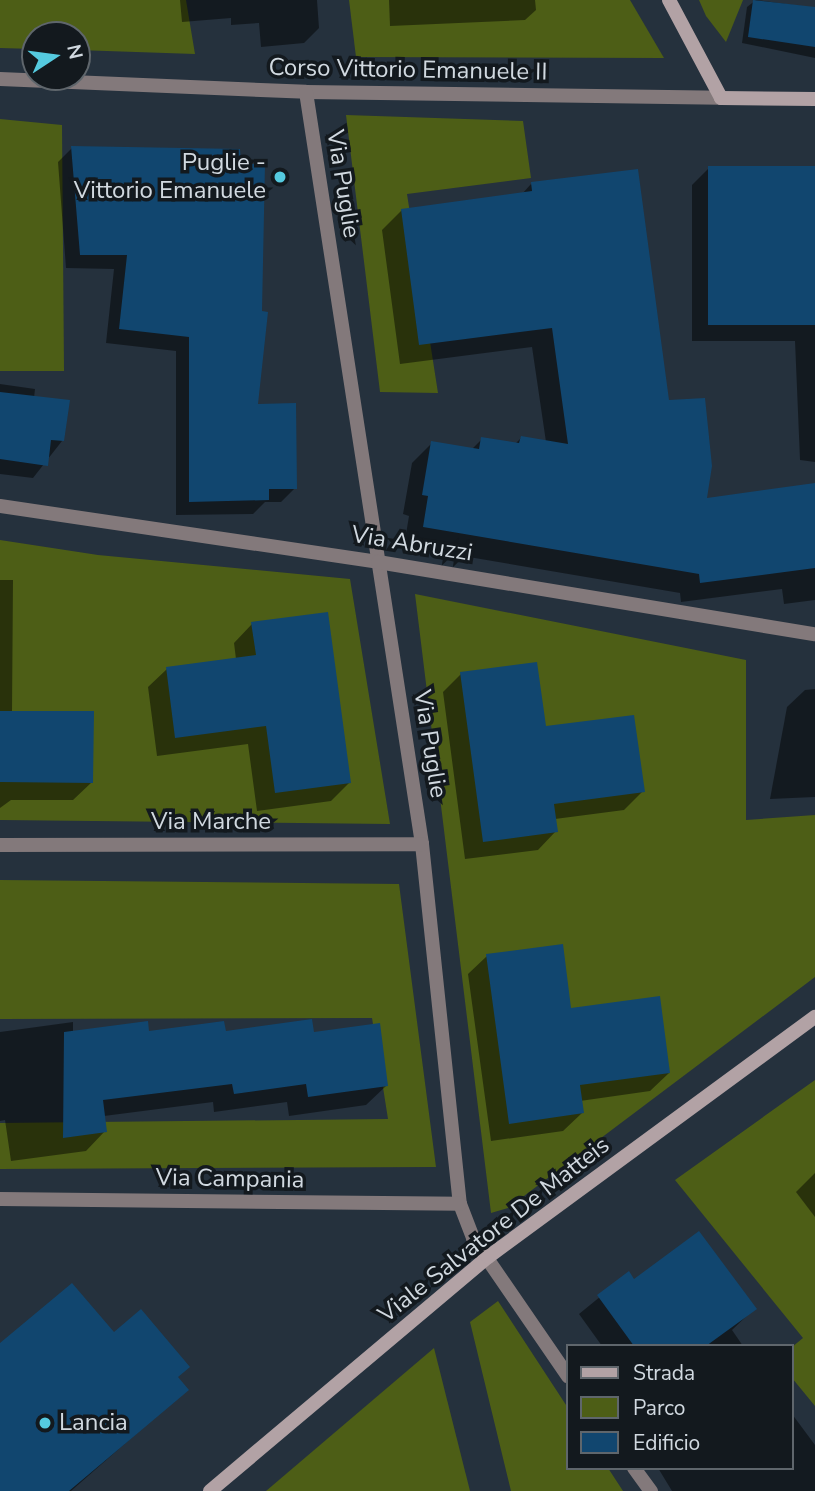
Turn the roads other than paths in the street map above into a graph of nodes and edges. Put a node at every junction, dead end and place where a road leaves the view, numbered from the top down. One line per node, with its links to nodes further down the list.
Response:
1 (669, 0): 4 (street)
2 (0, 79): 3 (street, Corso Vittorio Emanuele II)
3 (306, 92): 4 (street, Corso Vittorio Emanuele II); 7 (street, Via Puglie)
4 (721, 97): 5 (street, Corso Vittorio Emanuele II)
5 (815, 99)
6 (0, 506): 7 (street, Via Abruzzi)
7 (378, 562): 8 (street, Via Abruzzi); 9 (street, Via Puglie)
8 (815, 634)
9 (422, 844): 10 (street, Via Marche); 13 (street, Via Puglie)
10 (0, 845)
11 (815, 1017): 14 (street, Viale Salvatore De Matteis)
12 (0, 1199): 13 (street, Via Campania)
13 (460, 1204): 14 (street, Via Puglie)
14 (488, 1256): 15 (street, Via Puglie); 17 (street, Viale Salvatore De Matteis)
15 (566, 1373)
16 (635, 1470): 18 (street)
17 (210, 1491)
18 (650, 1491)

